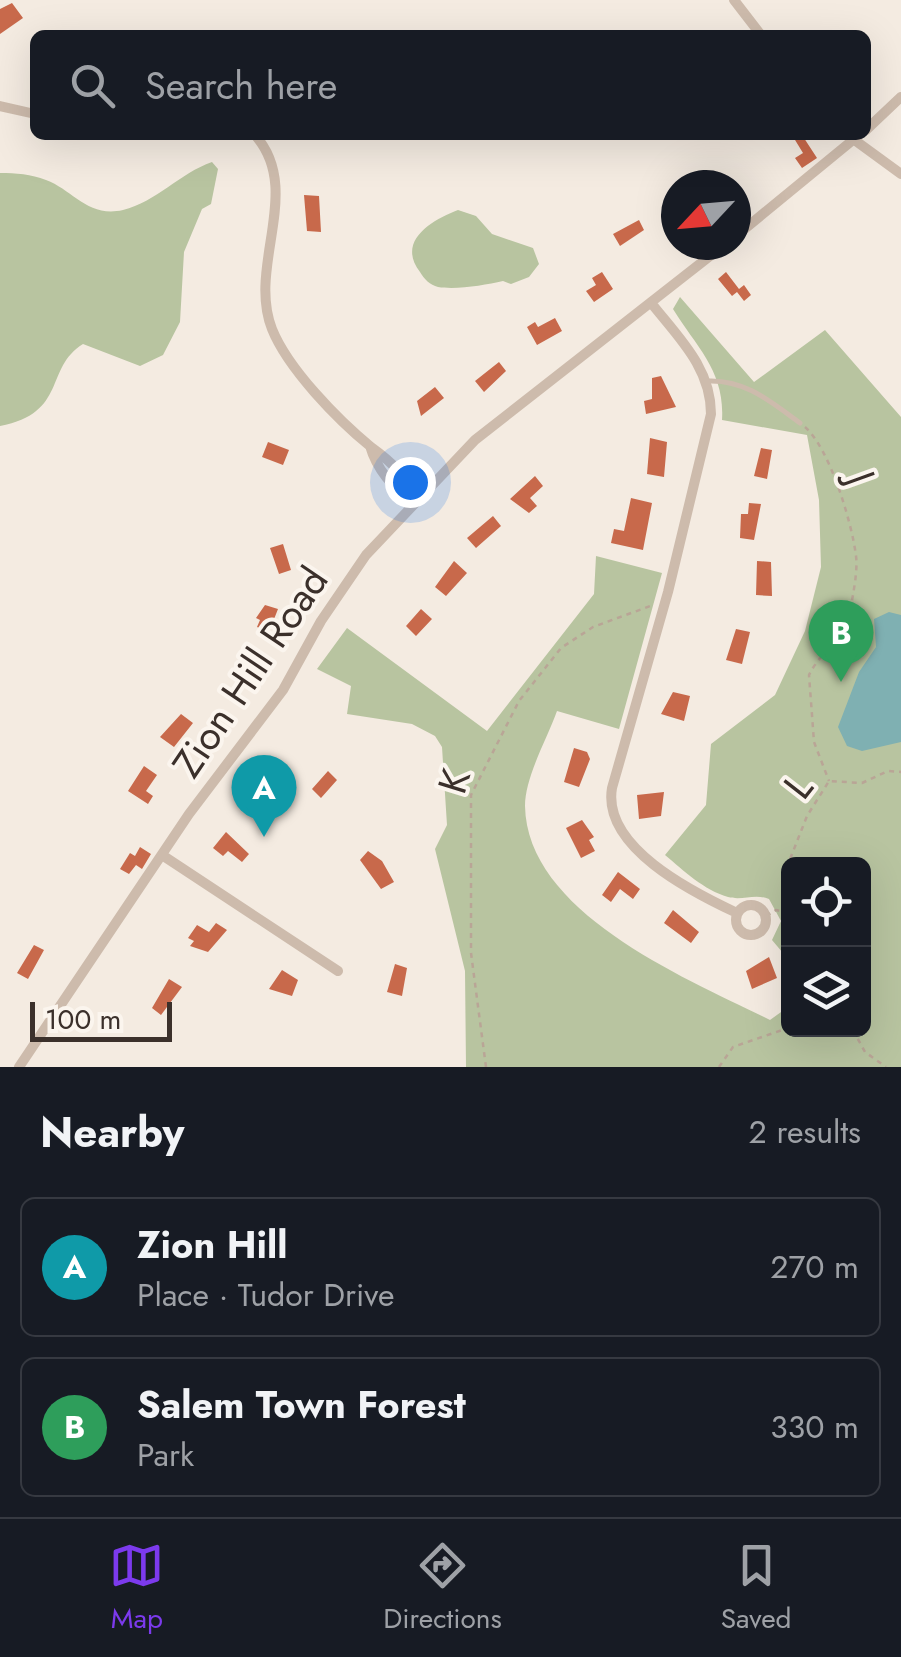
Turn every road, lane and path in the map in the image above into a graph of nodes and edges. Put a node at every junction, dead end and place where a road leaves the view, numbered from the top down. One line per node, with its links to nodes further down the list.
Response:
1 (734, 0): 2 (street)
2 (757, 30)
3 (901, 97): 6 (street)
4 (0, 106): 5 (street)
5 (30, 113)
6 (871, 125)
7 (259, 140): 16 (street)
8 (848, 140): 11 (street)
9 (858, 140): 10 (street)
10 (901, 174)
11 (751, 223)
12 (706, 260): 13 (street, Zion Hill Road)
13 (652, 304): 14 (street); 16 (street, Zion Hill Road)
14 (707, 381): 15 (lane); 17 (street)
15 (800, 423): 19 (path, J)
16 (414, 499): 20 (street, Zion Hill Road)
17 (666, 600): 23 (street); 29 (path, K)
18 (901, 772): 19 (path, L)
19 (828, 781): 21 (path, L)
20 (162, 856): 25 (street); 28 (street, Zion Hill Road)
21 (790, 857)
22 (781, 911): 24 (path)
23 (737, 913): 24 (street); 24 (street)
24 (766, 916)
25 (338, 971)
26 (781, 1030): 30 (path)
27 (856, 1037): 31 (path)
28 (19, 1067)
29 (486, 1067)
30 (719, 1067)
31 (886, 1067)

